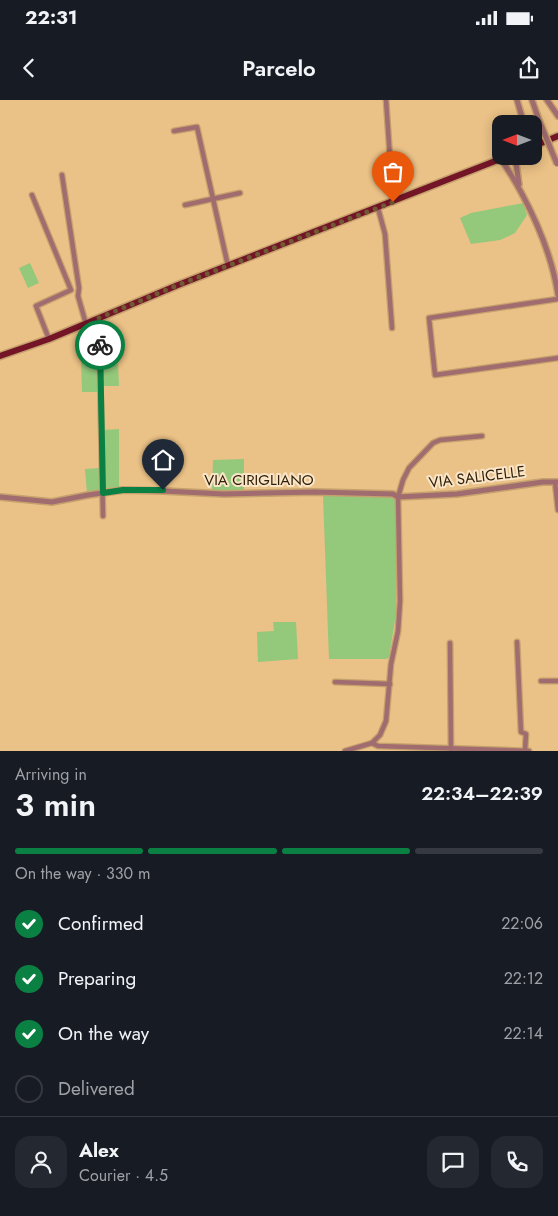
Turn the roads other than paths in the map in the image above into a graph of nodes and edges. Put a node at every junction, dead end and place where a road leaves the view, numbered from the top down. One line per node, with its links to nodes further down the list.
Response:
1 (386, 100): 19 (street)
2 (517, 100): 5 (street)
3 (532, 100): 13 (street, bridge)
4 (547, 100): 6 (street)
5 (521, 115)
6 (558, 116)
7 (174, 131): 18 (street)
8 (558, 136): 9 (main road)
9 (542, 143)
10 (492, 162): 19 (main road)
11 (509, 165): 15 (street)
12 (516, 165): 15 (street)
13 (558, 166)
14 (62, 175): 25 (street)
15 (520, 187): 23 (street)
16 (240, 193): 18 (street)
17 (32, 195): 27 (street)
18 (213, 199): 20 (street); 22 (street)
19 (393, 202): 21 (main road)
20 (184, 205)
21 (378, 208): 22 (main road); 26 (street)
22 (228, 266): 24 (main road)
23 (558, 297): 29 (street)
24 (99, 318): 25 (main road); 32 (street)
25 (86, 324): 27 (main road)
26 (392, 328)
27 (49, 338): 28 (main road)
28 (0, 356)
29 (558, 358)
30 (482, 436): 34 (street)
31 (557, 482): 34 (street, VIA SALICELLE); 35 (street)
32 (103, 493): 33 (street, VIA CIRIGLIANO); 34 (street, VIA CIRIGLIANO); 36 (street)
33 (0, 497)
34 (398, 497): 42 (street)
35 (558, 510)
36 (103, 516)
37 (517, 642): 47 (street)
38 (450, 643): 45 (street)
39 (541, 681): 40 (street)
40 (558, 681)
41 (335, 682): 42 (street)
42 (390, 684): 43 (street)
43 (372, 743): 44 (street); 46 (street)
44 (402, 749): 45 (street)
45 (451, 749): 47 (street)
46 (344, 751)
47 (525, 751): 48 (street)
48 (529, 751)

